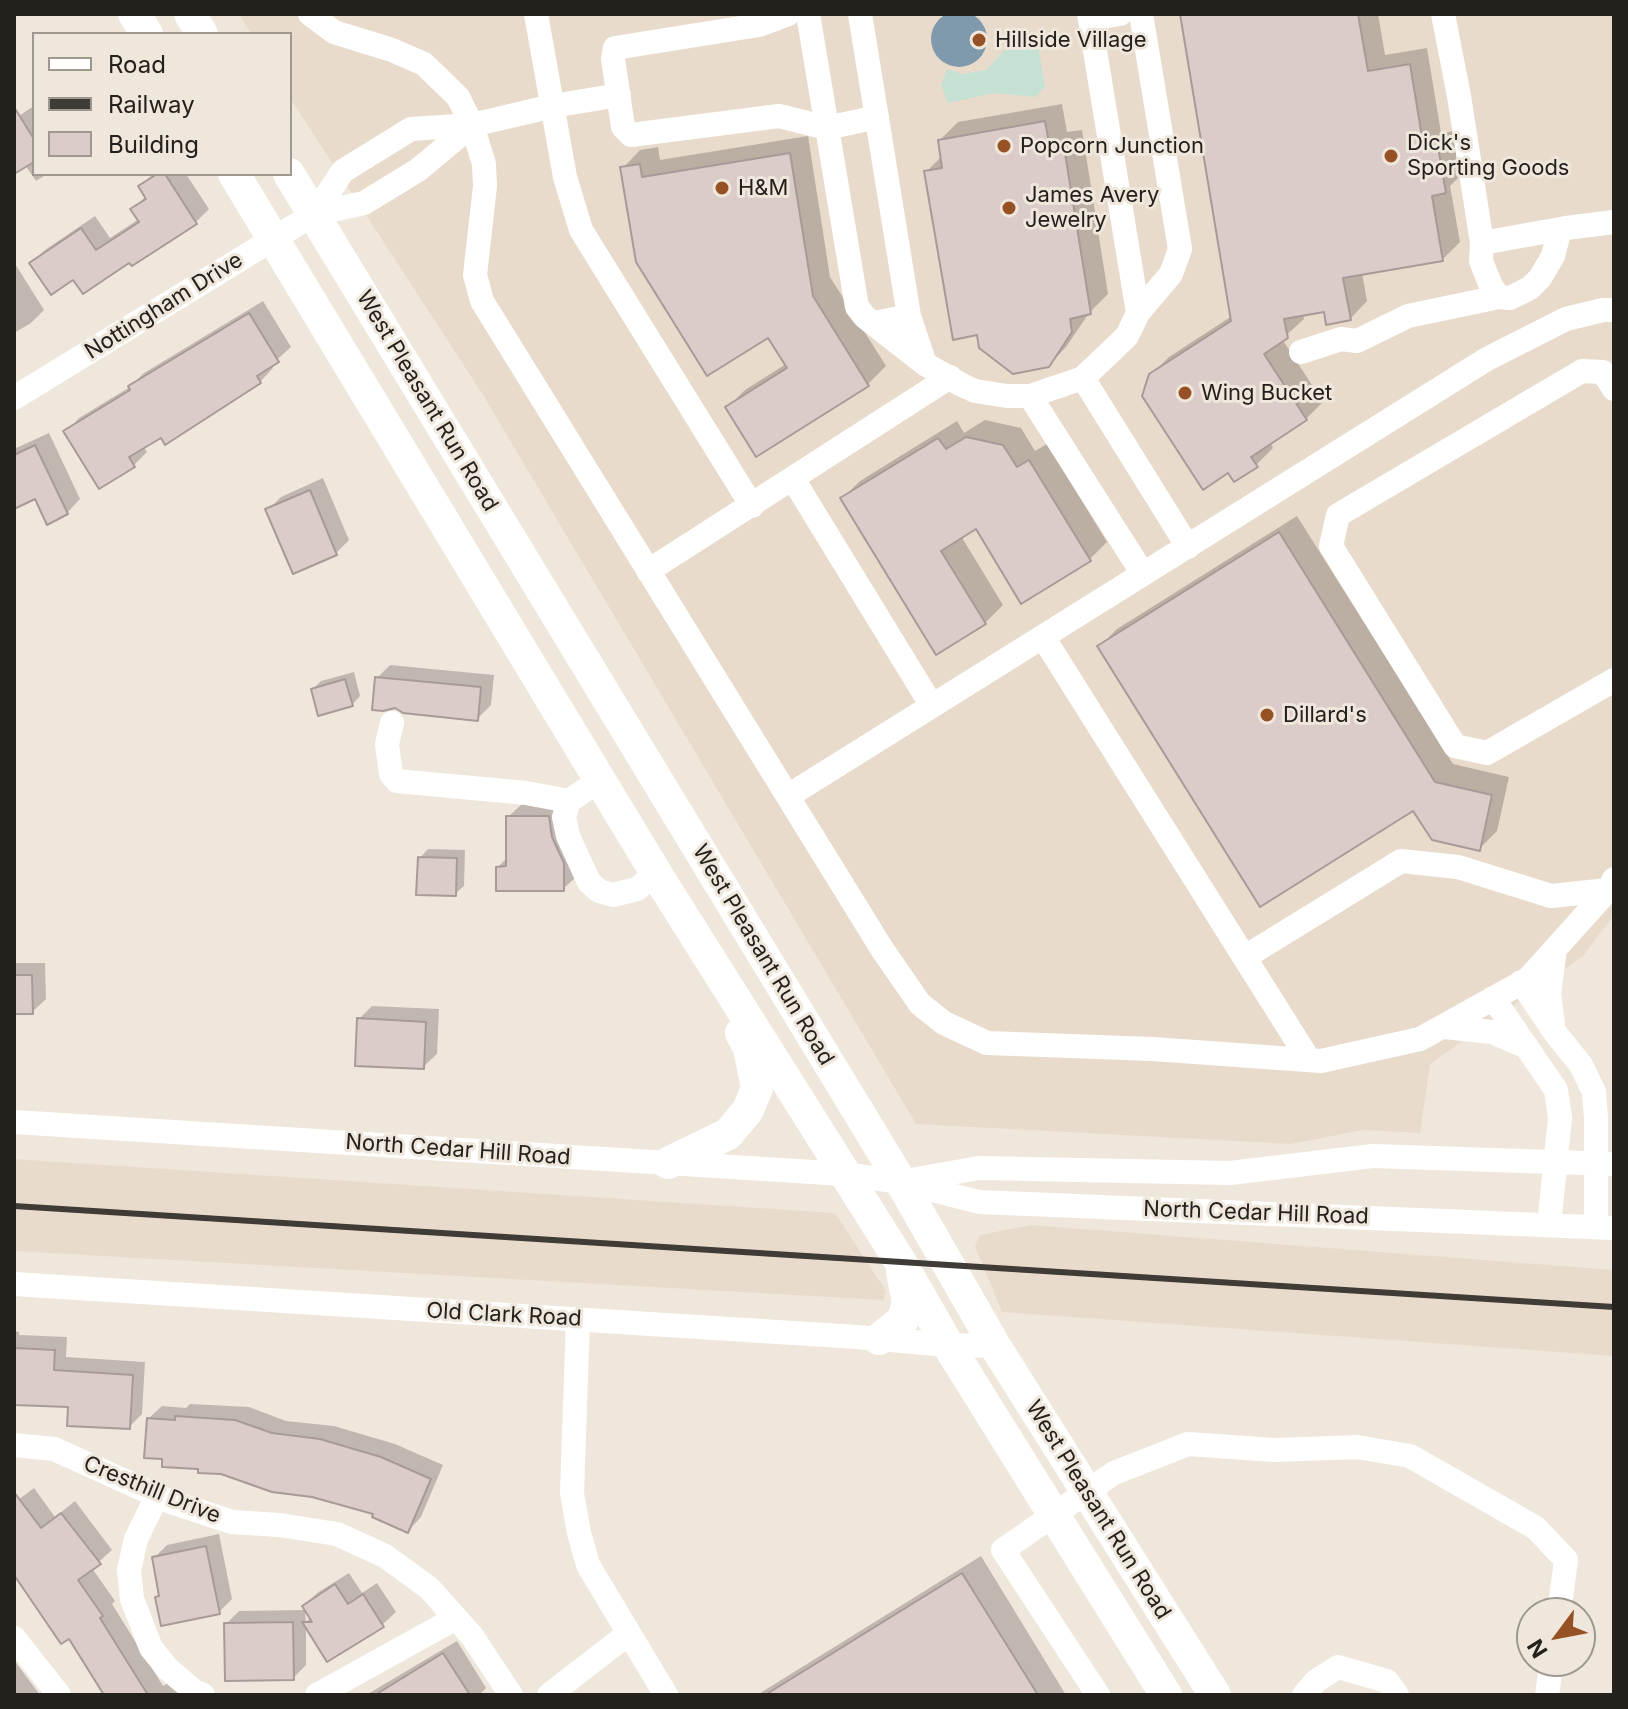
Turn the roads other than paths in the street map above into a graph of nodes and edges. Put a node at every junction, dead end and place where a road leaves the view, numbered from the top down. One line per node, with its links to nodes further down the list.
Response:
1 (134, 14): 12 (main road)
2 (190, 14): 13 (main road)
3 (310, 14): 17 (street)
4 (536, 14): 15 (street)
5 (788, 14): 14 (street)
6 (808, 14): 18 (street)
7 (860, 14): 16 (street)
8 (1120, 14): 11 (street)
9 (1141, 14): 28 (street)
10 (1443, 14): 25 (street)
11 (1089, 16): 28 (street)
12 (146, 32)
13 (201, 32)
14 (619, 95): 15 (street); 18 (street)
15 (553, 106): 17 (street); 39 (street)
16 (877, 117): 18 (street); 29 (street)
17 (472, 125): 21 (street); 21 (street); 41 (street)
18 (827, 128): 30 (street)
19 (235, 176): 24 (main road, West Pleasant Run Road)
20 (290, 176): 21 (main road, West Pleasant Run Road)
21 (314, 214): 24 (street, Nottingham Drive); 65 (main road, West Pleasant Run Road)
22 (1614, 222): 23 (street)
23 (1560, 229): 25 (street); 26 (street)
24 (274, 239): 37 (street, Nottingham Drive); 47 (main road, West Pleasant Run Road)
25 (1482, 243): 26 (street)
26 (1499, 297): 31 (street)
27 (1614, 310): 40 (street)
28 (1138, 313): 34 (street)
29 (909, 316): 30 (street); 32 (street)
30 (865, 317): 32 (street)
31 (1301, 352)
32 (925, 364): 33 (street)
33 (950, 377): 36 (street); 38 (street)
34 (1083, 378): 36 (street); 40 (street)
35 (1614, 389): 44 (street)
36 (1030, 396): 42 (street)
37 (14, 398)
38 (793, 479): 39 (street); 45 (street)
39 (752, 506): 41 (street)
40 (1188, 547): 42 (street)
41 (648, 571): 48 (street)
42 (1143, 574): 43 (street)
43 (1043, 637): 45 (street); 53 (street)
44 (1614, 680)
45 (932, 706): 48 (street)
46 (392, 723): 49 (street)
47 (600, 780): 49 (street); 50 (main road, West Pleasant Run Road)
48 (788, 796): 59 (street)
49 (569, 801): 50 (street)
50 (658, 875): 62 (main road); 64 (main road, West Pleasant Run Road)
51 (1611, 884): 52 (street); 53 (street)
52 (1556, 948): 54 (street); 57 (street)
53 (1245, 957): 59 (street)
54 (1521, 982): 55 (street); 57 (street)
55 (1493, 998): 56 (street); 58 (street)
56 (1442, 1027): 58 (street); 59 (street)
57 (1556, 1034): 63 (street)
58 (1529, 1048): 61 (street)
59 (1309, 1060)
60 (14, 1122): 62 (street, North Cedar Hill Road)
61 (1556, 1162): 63 (street, North Cedar Hill Road); 65 (street, North Cedar Hill Road); 66 (street)
62 (668, 1163): 64 (street, North Cedar Hill Road)
63 (1605, 1163): 67 (street)
64 (844, 1174): 65 (street, North Cedar Hill Road); 68 (main road, West Pleasant Run Road)
65 (901, 1182): 66 (street, North Cedar Hill Road); 73 (main road, West Pleasant Run Road)
66 (1549, 1225): 67 (street, North Cedar Hill Road)
67 (1605, 1227)
68 (900, 1261): 71 (main road); 72 (main road, West Pleasant Run Road)
69 (14, 1284): 70 (street, Old Clark Road)
70 (578, 1320): 71 (street, Old Clark Road); 80 (street)
71 (879, 1339): 72 (street, Old Clark Road)
72 (948, 1345): 73 (street, Old Clark Road); 77 (main road, West Pleasant Run Road)
73 (995, 1346): 75 (main road, West Pleasant Run Road)
74 (14, 1445): 76 (street, Cresthill Drive)
75 (1088, 1491): 77 (street); 78 (street); 90 (main road, West Pleasant Run Road)
76 (157, 1496): 79 (street, Cresthill Drive); 83 (street)
77 (1054, 1515): 88 (street); 89 (main road, West Pleasant Run Road)
78 (1561, 1597)
79 (456, 1618): 84 (street); 85 (street, Cresthill Drive)
80 (628, 1634): 86 (street); 87 (street)
81 (14, 1638): 82 (street)
82 (59, 1695)
83 (203, 1695)
84 (317, 1695)
85 (511, 1695)
86 (549, 1695)
87 (666, 1695)
88 (1098, 1695)
89 (1166, 1695)
90 (1215, 1695)
91 (1304, 1695): 92 (street)
92 (1397, 1695)

